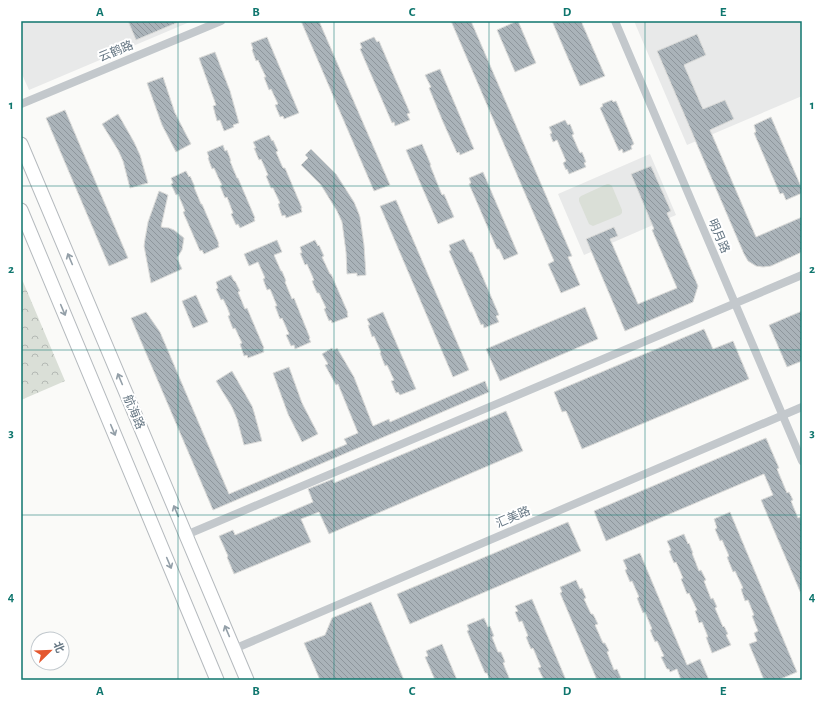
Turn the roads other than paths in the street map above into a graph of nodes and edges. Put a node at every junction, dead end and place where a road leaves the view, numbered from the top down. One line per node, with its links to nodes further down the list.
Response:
1 (221, 21): 3 (street, 云鹤路)
2 (615, 21): 7 (street, 明月路)
3 (21, 104)
4 (21, 144): 11 (main road, 航海路, one-way to 4)
5 (21, 210): 13 (main road, one-way to 13)
6 (802, 275): 7 (street)
7 (735, 303): 9 (street, 明月路); 11 (street)
8 (802, 407): 9 (street, 汇美路)
9 (783, 415): 10 (street, 明月路); 12 (street, 汇美路)
10 (802, 461)
11 (186, 534): 12 (main road, 航海路, one-way to 11)
12 (234, 649): 14 (main road, 航海路)
13 (217, 680)
14 (247, 680)

